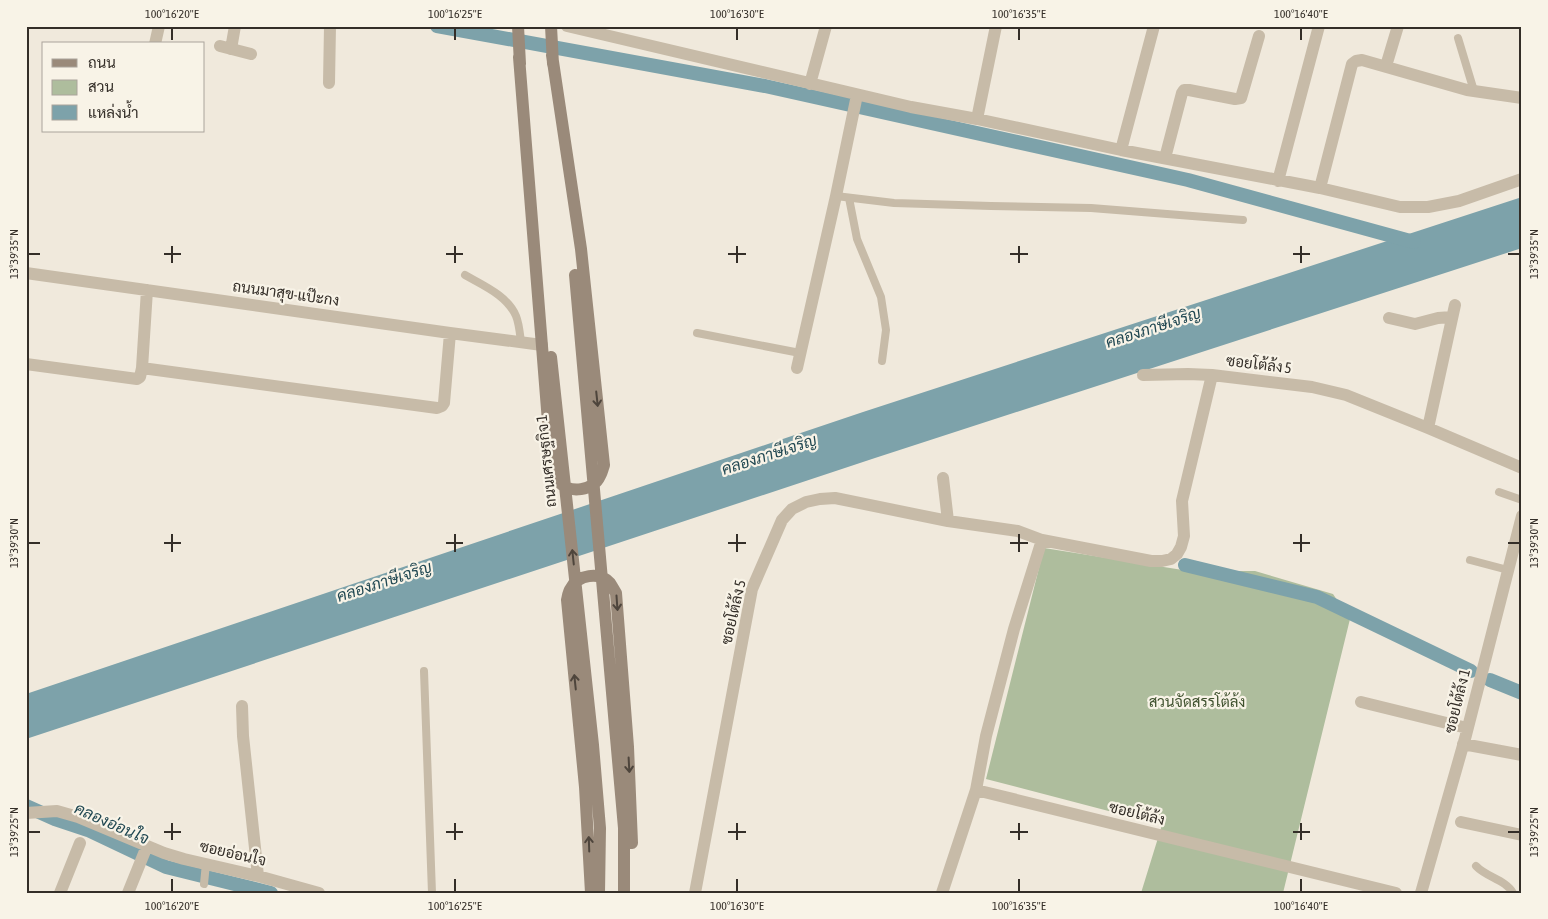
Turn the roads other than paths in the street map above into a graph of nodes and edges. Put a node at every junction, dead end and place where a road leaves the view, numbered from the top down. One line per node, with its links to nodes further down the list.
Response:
1 (159, 26): 14 (street)
2 (235, 26): 15 (street)
3 (330, 26): 19 (street)
4 (518, 26): 17 (main road, ถนนเศรษฐกิจ 1)
5 (551, 26): 16 (main road)
6 (567, 26): 20 (street)
7 (826, 26): 20 (street)
8 (996, 26): 24 (street)
9 (1154, 26): 25 (street)
10 (1319, 26): 28 (street)
11 (1398, 26): 18 (street)
12 (1260, 36): 26 (street)
13 (1458, 38): 21 (lane)
14 (155, 42)
15 (251, 54)
16 (552, 55): 39 (main road, one-way to 39); 80 (main road)
17 (519, 57): 39 (main road); 79 (main road, ถนนเศรษฐกิจ 1, one-way to 17)
18 (1386, 66): 21 (street); 29 (street)
19 (329, 84)
20 (810, 84): 22 (street)
21 (1474, 91): 23 (street)
22 (857, 95): 24 (street); 30 (street)
23 (1522, 98)
24 (977, 119): 25 (street)
25 (1122, 150): 26 (street)
26 (1165, 158): 28 (street)
27 (1522, 179): 29 (street)
28 (1278, 181): 29 (street)
29 (1320, 188)
30 (842, 197): 31 (lane); 40 (street); 41 (lane)
31 (1243, 220)
32 (26, 273): 34 (street, ถนนมาสุข-แป๊ะกง)
33 (465, 275): 38 (lane)
34 (147, 290): 36 (street, ถนนมาสุข-แป๊ะกง); 43 (street)
35 (1389, 318): 47 (street)
36 (450, 334): 38 (street, ถนนมาสุข-แป๊ะกง); 43 (street)
37 (697, 334): 40 (lane)
38 (521, 342): 39 (street, ถนนมาสุข-แป๊ะกง)
39 (542, 345)
40 (800, 353): 44 (street)
41 (882, 362)
42 (26, 364): 43 (street)
43 (142, 368)
44 (797, 368)
45 (1143, 375): 46 (street)
46 (1212, 375): 47 (street, ซอยโต้ล้ง 5); 54 (street, ซอยโต้ล้ง 5)
47 (1428, 428): 48 (street, ซอยโต้ล้ง 5)
48 (1522, 468)
49 (943, 478): 53 (street)
50 (1499, 492): 51 (lane)
51 (1522, 500)
52 (1522, 516): 56 (street, ซอยโต้ล้ง 1)
53 (948, 521): 54 (street, ซอยโต้ล้ง 5); 82 (street, ซอยโต้ล้ง 5)
54 (1042, 540): 63 (street)
55 (1470, 560): 56 (lane)
56 (1508, 570): 60 (street, ซอยโต้ล้ง 1)
57 (424, 671): 77 (lane)
58 (1361, 702): 60 (street)
59 (242, 706): 71 (street)
60 (1467, 728): 61 (street, ซอยโต้ล้ง 1)
61 (1463, 744): 62 (street); 84 (street, ซอยโต้ล้ง 1)
62 (1522, 755)
63 (976, 790): 73 (street, ซอยโต้ล้ง); 83 (street)
64 (30, 813): 68 (street, ซอยอ่อนใจ)
65 (1461, 822): 66 (street)
66 (1522, 835)
67 (80, 843): 74 (street)
68 (144, 853): 70 (street, ซอยอ่อนใจ); 75 (street)
69 (1476, 866): 85 (lane)
70 (205, 867): 71 (street, ซอยอ่อนใจ); 72 (lane)
71 (258, 876): 76 (street, ซอยอ่อนใจ)
72 (204, 884)
73 (1388, 892)
74 (60, 893)
75 (128, 893)
76 (319, 893)
77 (432, 893)
78 (591, 893): 81 (main road, one-way to 81)
79 (599, 893)
80 (624, 893)
81 (632, 893)
82 (695, 893)
83 (942, 893)
84 (1421, 893)
85 (1513, 893)

